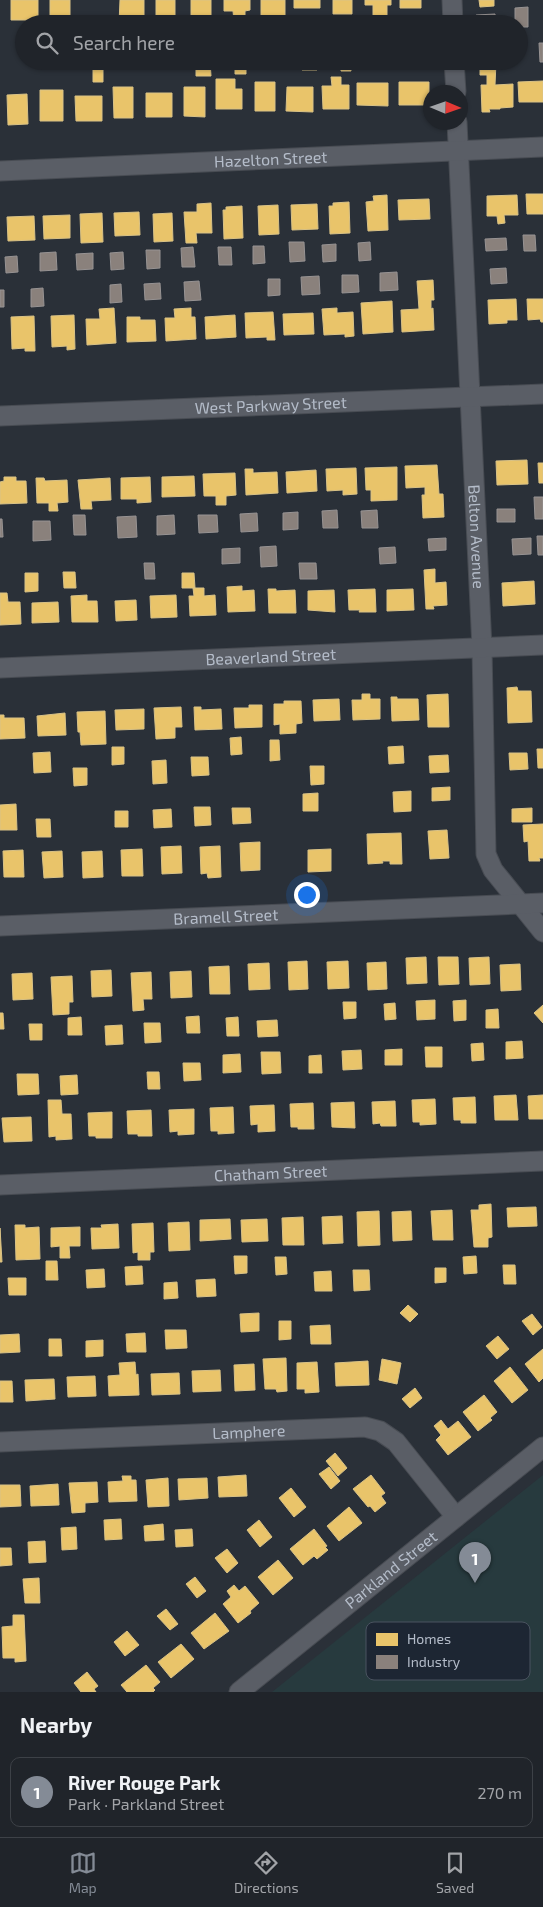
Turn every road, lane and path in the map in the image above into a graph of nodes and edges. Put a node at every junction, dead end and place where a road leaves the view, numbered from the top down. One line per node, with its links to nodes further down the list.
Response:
1 (452, 0): 2 (street)
2 (453, 15)
3 (455, 70): 4 (street)
4 (456, 85)
5 (457, 130): 7 (street, Belton Avenue)
6 (543, 147): 7 (street, Hazelton Street)
7 (458, 150): 8 (street, Hazelton Street); 10 (street, Belton Avenue)
8 (0, 171)
9 (543, 394): 10 (street, West Parkway Street)
10 (470, 398): 11 (street, West Parkway Street); 13 (street, Belton Avenue)
11 (0, 416)
12 (543, 645): 13 (street, Beaverland Street)
13 (482, 648): 14 (street, Beaverland Street); 16 (street, Belton Avenue)
14 (0, 668)
15 (543, 903): 16 (street, Bramell Street)
16 (521, 904): 17 (street, Bramell Street); 18 (street, Belton Avenue)
17 (0, 926)
18 (543, 932)
19 (543, 1161): 20 (street, Chatham Street)
20 (0, 1185)
21 (0, 1442): 23 (street, Lamphere)
22 (543, 1447): 23 (street, Parkland Street)
23 (456, 1517): 24 (street, Parkland Street)
24 (239, 1692)

